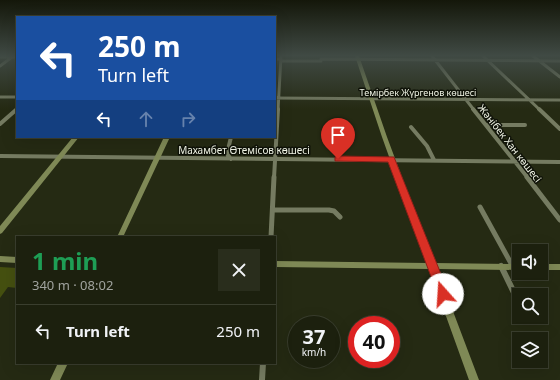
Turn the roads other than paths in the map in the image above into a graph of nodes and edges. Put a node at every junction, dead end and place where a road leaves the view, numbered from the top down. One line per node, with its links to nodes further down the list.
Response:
1 (279, 74): 7 (street)
2 (363, 74): 8 (street)
3 (446, 74): 9 (street, Жәнібек Хан көшесі)
4 (501, 74): 10 (street)
5 (0, 97): 6 (street)
6 (16, 97)
7 (277, 98): 8 (street, Темірбек Жүргенов көшесі); 17 (street)
8 (372, 99): 9 (street, Темірбек Жүргенов көшесі); 28 (street)
9 (466, 99): 10 (street, Темірбек Жүргенов көшесі); 14 (street, Жәнібек Хан көшесі)
10 (528, 100): 11 (street, Темірбек Жүргенов көшесі); 18 (street)
11 (560, 100)
12 (16, 110): 13 (street)
13 (0, 124)
14 (486, 125): 15 (street); 30 (street, Жәнібек Хан көшесі)
15 (525, 125)
16 (411, 127): 29 (street)
17 (276, 128)
18 (560, 129)
19 (75, 138): 24 (street)
20 (167, 138): 25 (street)
21 (231, 138): 26 (street)
22 (276, 138): 27 (street)
23 (0, 156): 24 (street, Махамбет Өтемісов көшесі)
24 (59, 157): 25 (street, Махамбет Өтемісов көшесі); 36 (street)
25 (157, 158): 26 (street, Махамбет Өтемісов көшесі); 37 (street)
26 (231, 159): 27 (street, Махамбет Өтемісов көшесі)
27 (275, 159): 28 (street, Махамбет Өтемісов көшесі); 33 (street)
28 (391, 159): 29 (street, Махамбет Өтемісов көшесі); 43 (street)
29 (434, 160): 30 (street, Махамбет Өтемісов көшесі)
30 (514, 162): 31 (street, Махамбет Өтемісов көшесі); 35 (street, Жәнібек Хан көшесі)
31 (560, 162)
32 (480, 207): 41 (street)
33 (274, 210): 34 (street); 38 (street)
34 (340, 216)
35 (560, 220)
36 (0, 231)
37 (120, 236)
38 (271, 236)
39 (0, 259): 40 (street)
40 (16, 260)
41 (512, 260)
42 (276, 264): 43 (street)
43 (433, 266): 44 (street); 53 (street)
44 (500, 266): 45 (street); 48 (street)
45 (512, 267)
46 (548, 267): 47 (street)
47 (560, 267)
48 (512, 289)
49 (63, 364): 51 (street)
50 (263, 364): 52 (street)
51 (55, 380)
52 (262, 380)
53 (474, 380)

